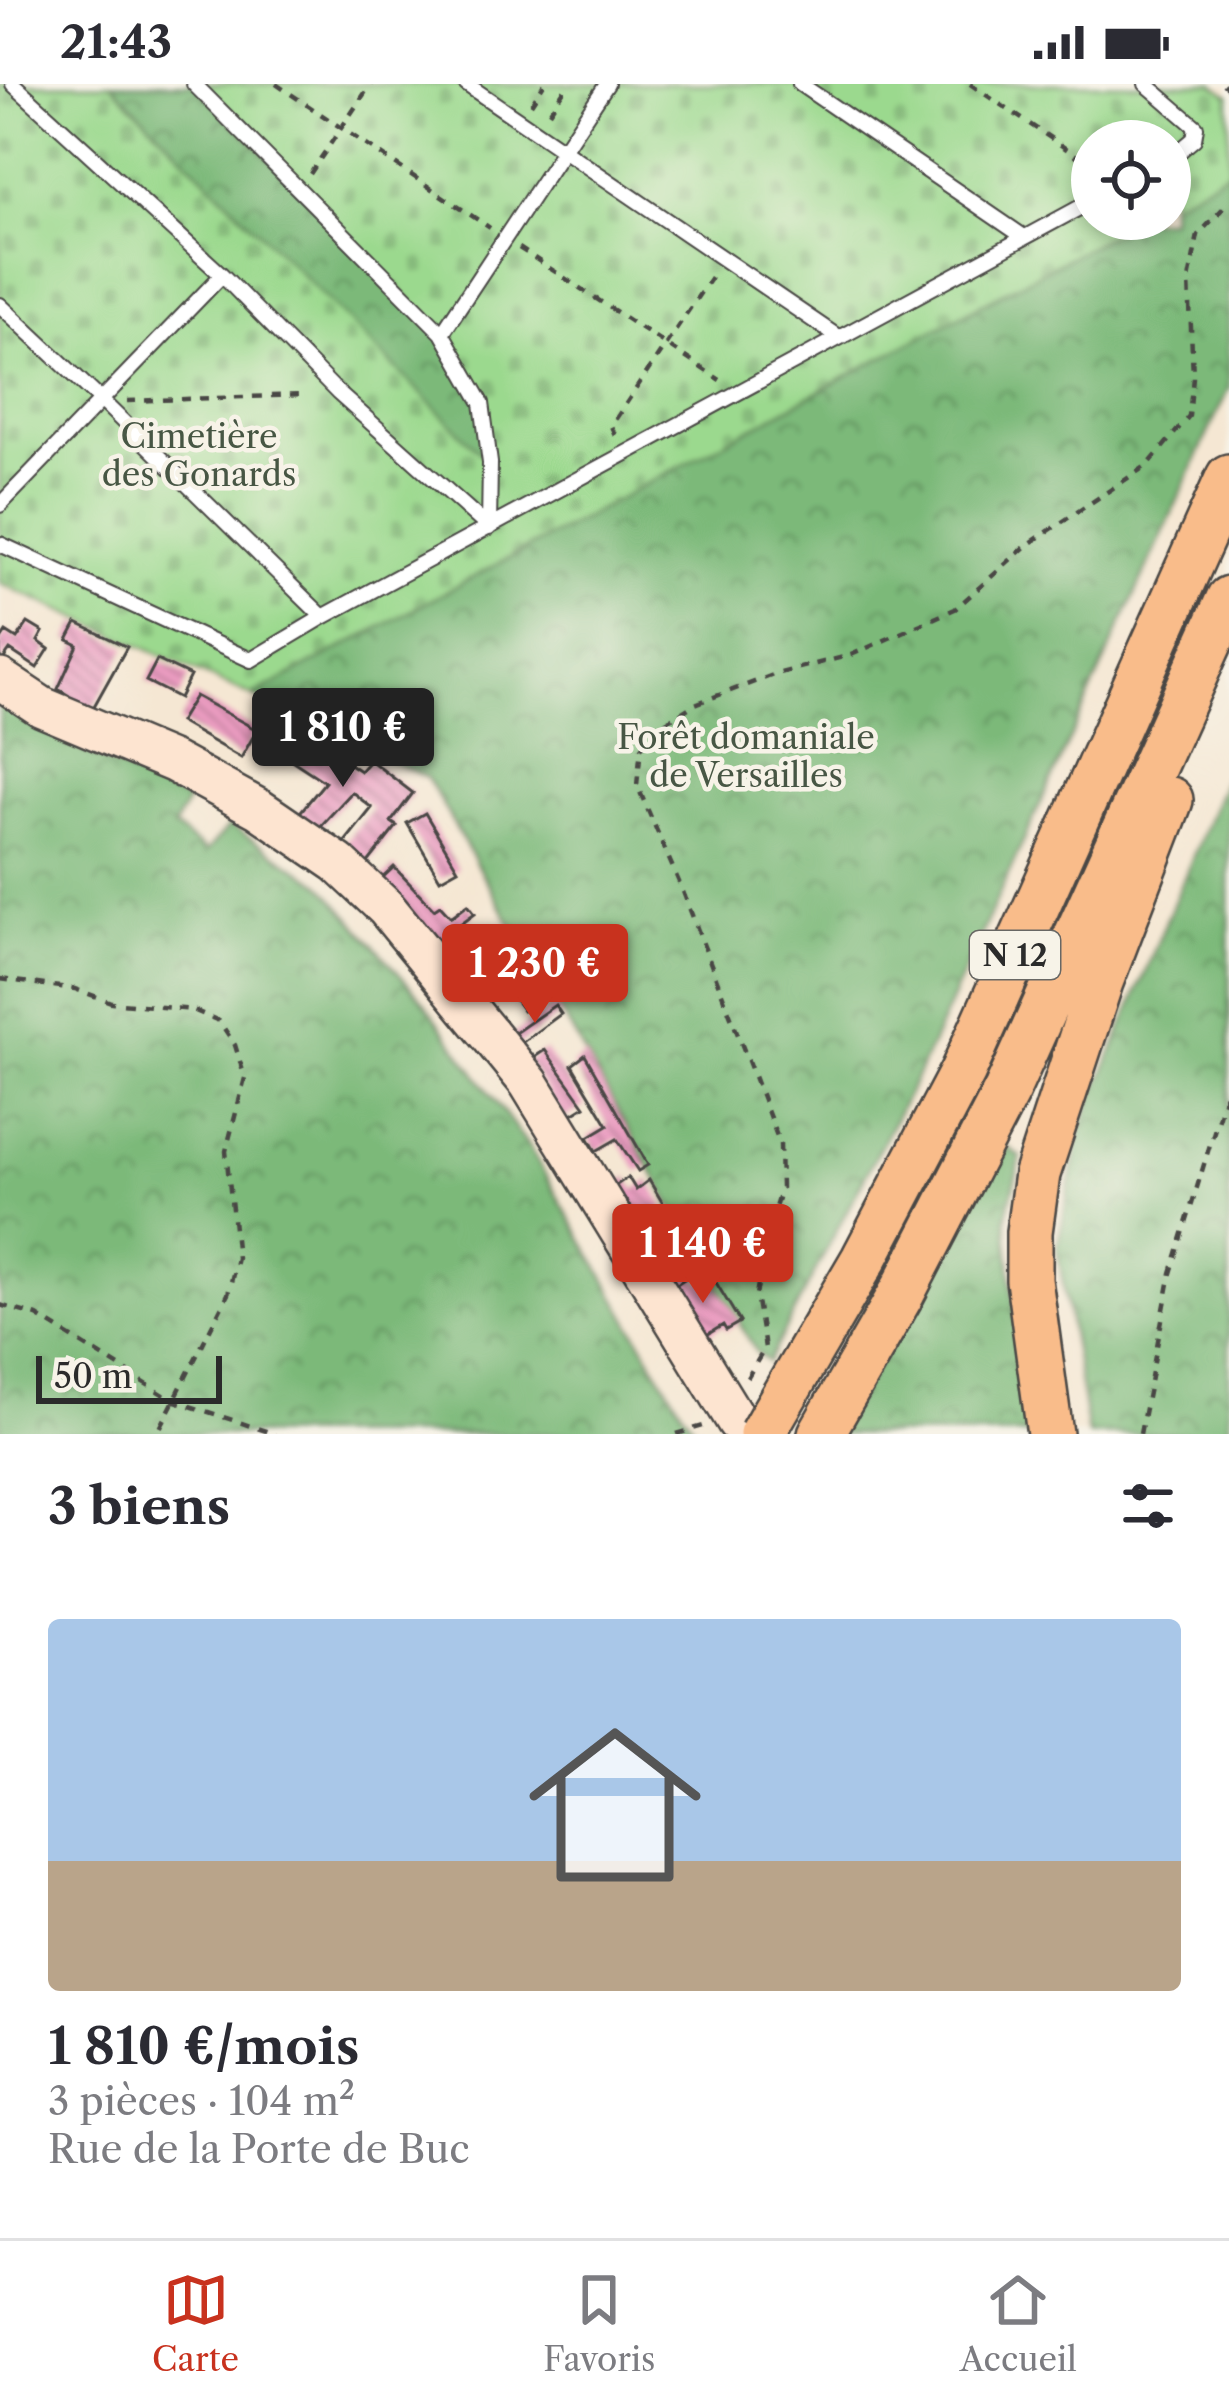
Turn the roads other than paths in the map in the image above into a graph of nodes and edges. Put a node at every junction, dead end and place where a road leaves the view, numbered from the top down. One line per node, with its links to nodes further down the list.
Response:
1 (13, 84): 11 (lane)
2 (194, 84): 13 (lane)
3 (466, 84): 8 (lane)
4 (607, 84): 8 (lane)
5 (800, 84): 10 (lane)
6 (1146, 84): 7 (lane)
7 (1188, 120)
8 (562, 150): 13 (lane); 14 (lane)
9 (1071, 212): 10 (lane)
10 (1024, 237): 14 (lane)
11 (222, 275): 15 (lane); 18 (lane)
12 (0, 305): 15 (lane)
13 (442, 333): 18 (lane)
14 (838, 337): 18 (lane)
15 (103, 401): 17 (lane); 21 (lane)
16 (1229, 477): 24 (highway, N 12)
17 (0, 506)
18 (489, 528): 21 (lane)
19 (0, 544): 21 (lane)
20 (1229, 599): 23 (highway, N 12)
21 (322, 617)
22 (0, 680): 24 (main road)
23 (1173, 725): 25 (highway, N 12); 26 (highway)
24 (742, 1418)
25 (821, 1434)
26 (1050, 1434)

